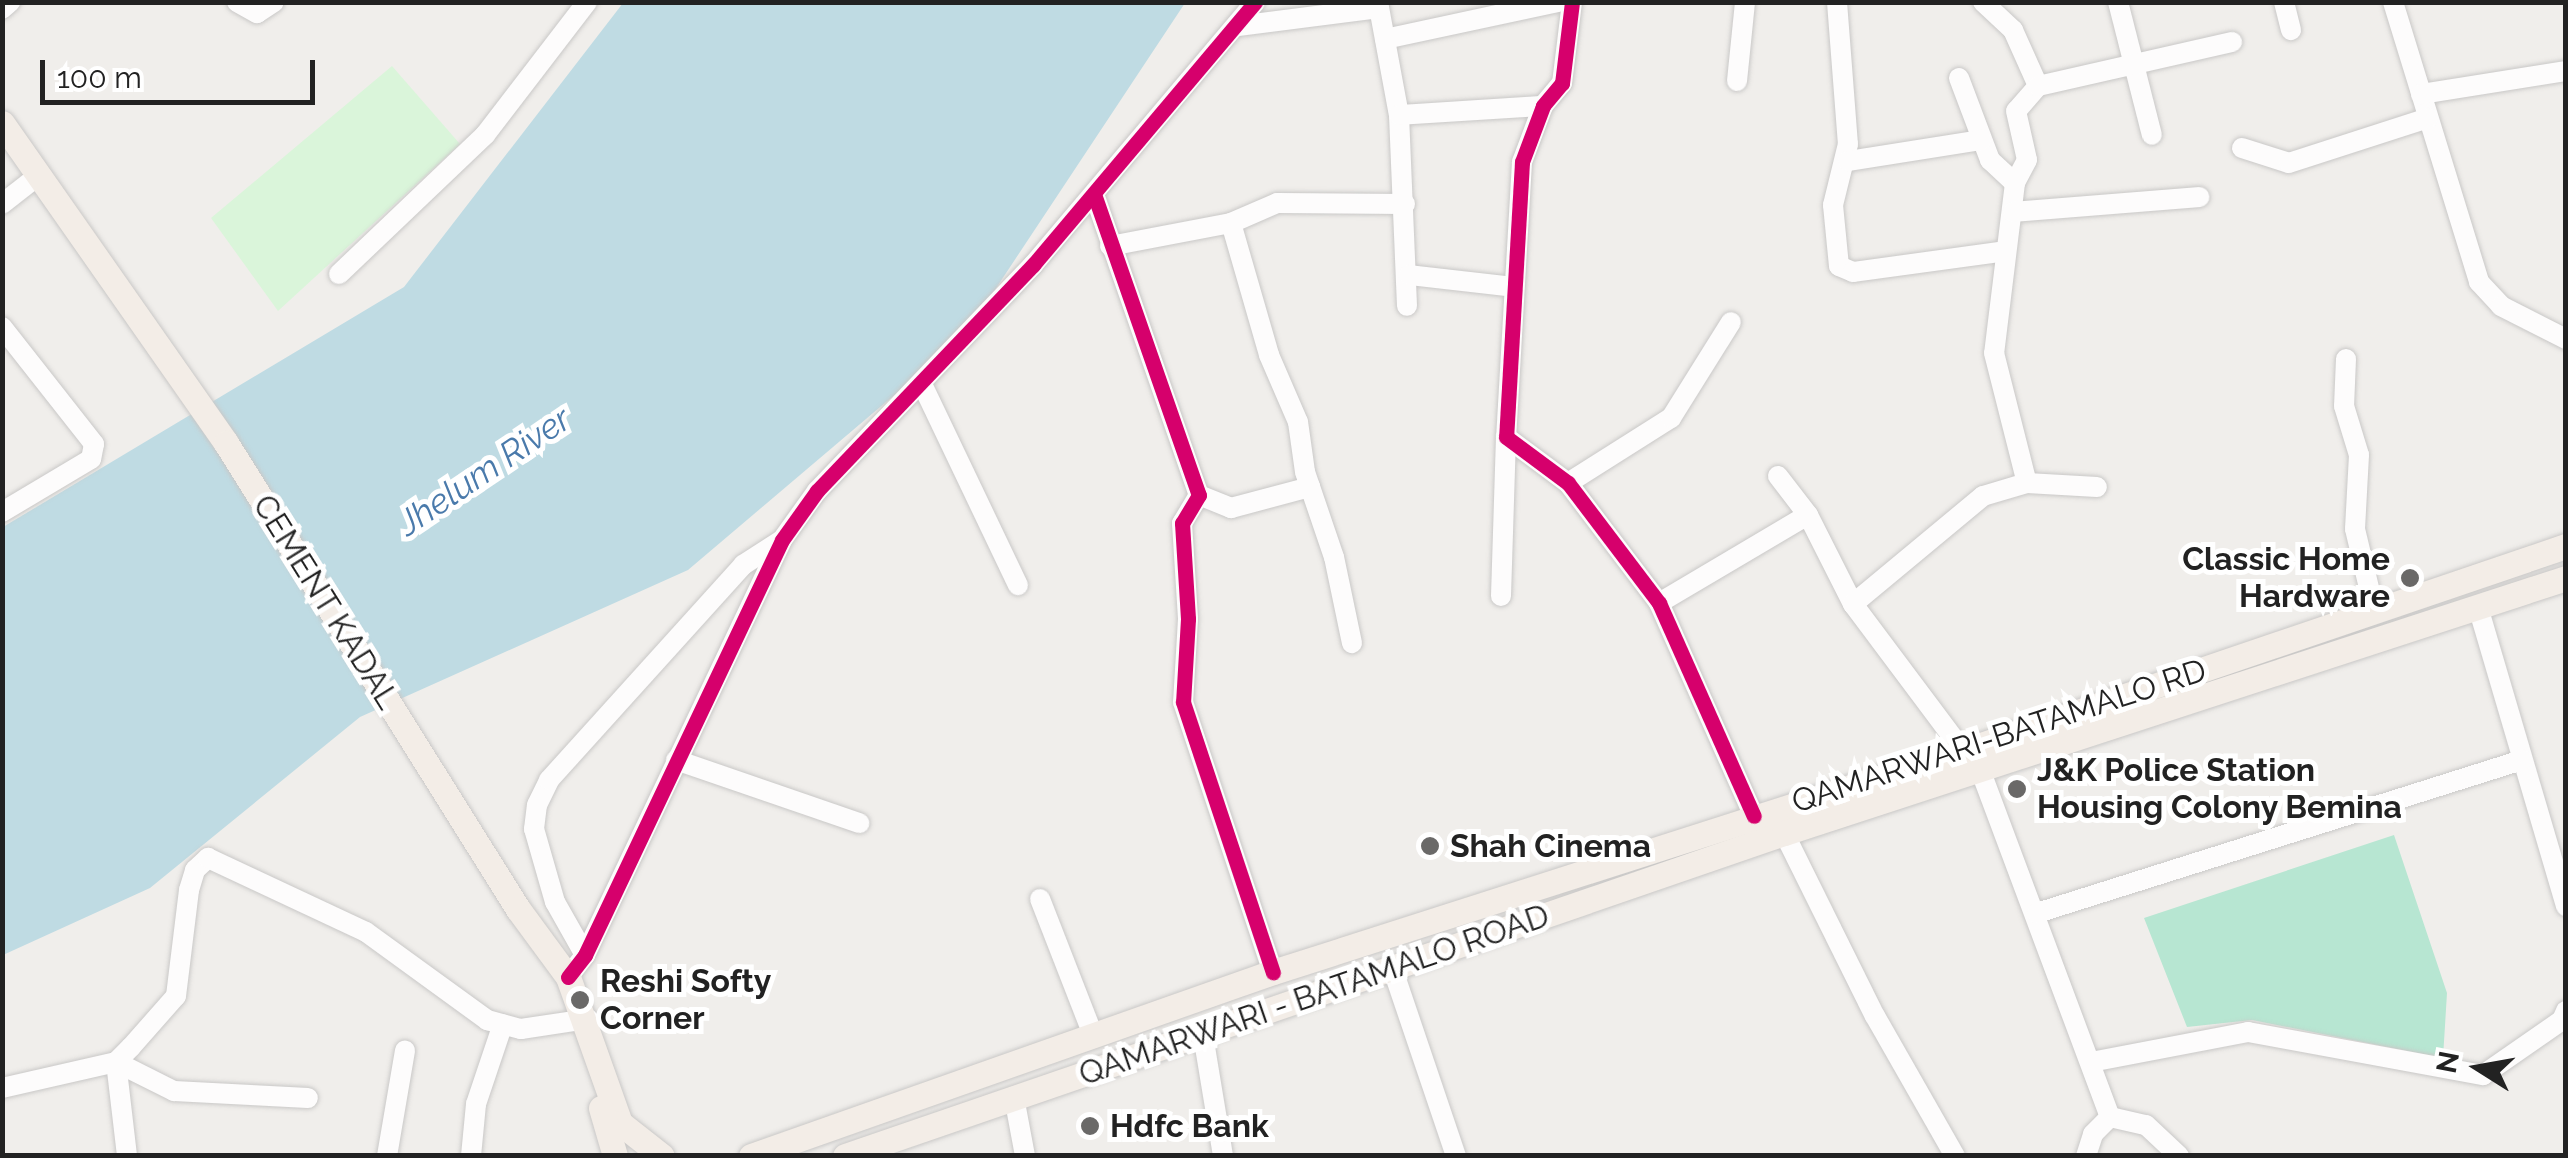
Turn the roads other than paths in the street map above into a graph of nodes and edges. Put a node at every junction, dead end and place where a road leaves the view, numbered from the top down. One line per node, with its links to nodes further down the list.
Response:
1 (10, 2): 15 (street)
2 (237, 2): 3 (street)
3 (274, 2)
4 (1254, 2): 16 (street)
5 (1558, 2): 18 (street)
6 (1572, 2): 26 (street)
7 (1745, 2): 23 (street)
8 (1836, 2): 33 (street)
9 (1983, 2): 24 (street)
10 (2118, 2): 20 (street)
11 (2284, 2): 17 (street)
12 (2393, 2): 25 (street)
13 (586, 3): 44 (street)
14 (1378, 5): 16 (street); 18 (street)
15 (2, 9)
16 (1238, 26): 36 (street)
17 (2292, 30)
18 (1385, 39): 27 (street)
19 (2232, 42): 20 (street)
20 (2134, 68): 24 (street); 30 (street)
21 (2566, 72): 25 (street)
22 (1959, 78): 31 (street)
23 (1736, 81)
24 (2038, 86): 35 (street)
25 (2422, 94): 28 (street)
26 (1543, 106): 27 (street); 46 (street)
27 (1399, 116): 39 (street)
28 (2428, 118): 32 (street); 50 (street)
29 (2, 122): 34 (main road, CEMENT KADAL)
30 (2152, 135)
31 (1981, 140): 33 (street); 35 (street)
32 (2242, 148)
33 (1848, 160): 43 (street)
34 (40, 176): 38 (street); 85 (main road, CEMENT KADAL)
35 (2015, 183): 40 (street)
36 (1094, 194): 42 (street); 52 (street)
37 (2198, 197): 40 (street)
38 (2, 204)
39 (1405, 204): 41 (street); 45 (street)
40 (2013, 212): 43 (street)
41 (1231, 222): 42 (street); 58 (street)
42 (1110, 246): 59 (street)
43 (2006, 251): 56 (street)
44 (339, 274)
45 (1410, 275): 46 (street); 47 (street)
46 (1514, 287): 53 (street)
47 (1406, 306)
48 (1731, 322): 55 (street)
49 (2, 328): 60 (street)
50 (2566, 339)
51 (2346, 360): 70 (street)
52 (922, 384): 62 (street); 65 (street)
53 (1506, 437): 55 (street); 66 (street)
54 (1778, 476): 61 (street)
55 (1568, 483): 67 (street)
56 (2026, 483): 57 (street); 68 (street)
57 (2096, 486)
58 (1310, 487): 59 (street); 71 (street)
59 (1199, 495): 84 (street)
60 (2, 512)
61 (1808, 515): 67 (street); 68 (street)
62 (782, 540): 73 (street); 82 (street)
63 (2566, 546): 70 (main road, QAMARWARI-BATAMALO RD)
64 (2566, 578): 69 (main road, QAMARWARI-BATAMALO RD)
65 (1018, 585)
66 (1501, 596)
67 (1658, 603): 76 (street)
68 (1852, 604): 72 (street)
69 (2478, 606): 74 (street); 75 (main road, QAMARWARI-BATAMALO RD)
70 (2375, 613): 72 (main road, QAMARWARI-BATAMALO RD)
71 (1352, 643)
72 (1964, 751): 76 (main road, QAMARWARI-BATAMALO RD)
73 (676, 760): 77 (street); 82 (street)
74 (2522, 760): 80 (street); 81 (street)
75 (1981, 772): 78 (main road, QAMARWARI-BATAMALO RD); 81 (street)
76 (1754, 816): 84 (main road, QAMARWARI-BATAMALO RD)
77 (859, 823)
78 (1784, 833): 83 (main road, QAMARWARI - BATAMALO ROAD); 108 (street)
79 (1040, 900): 90 (street)
80 (2566, 906)
81 (2037, 913): 93 (street)
82 (586, 955): 85 (street)
83 (1393, 970): 89 (main road, QAMARWARI - BATAMALO ROAD); 107 (street)
84 (1272, 972): 90 (main road, QAMARWARI-BATAMALO RD)
85 (568, 977): 87 (main road, CEMENT KADAL)
86 (2566, 1011): 93 (street)
87 (582, 1017): 88 (street); 101 (main road); 102 (main road)
88 (504, 1024): 92 (street); 100 (street)
89 (1203, 1035): 95 (main road, QAMARWARI - BATAMALO ROAD); 106 (street)
90 (1093, 1036): 103 (main road, QAMARWARI-BATAMALO RD)
91 (405, 1051): 99 (street)
92 (116, 1062): 94 (street); 96 (street); 98 (street)
93 (2091, 1062): 97 (street)
94 (2, 1088)
95 (1014, 1096): 104 (main road, QAMARWARI - BATAMALO ROAD); 105 (street)
96 (308, 1098)
97 (2110, 1118): 109 (street); 110 (street)
98 (127, 1156)
99 (387, 1156)
100 (471, 1156)
101 (615, 1156)
102 (662, 1156)
103 (751, 1156)
104 (844, 1156)
105 (1024, 1156)
106 (1223, 1156)
107 (1456, 1156)
108 (1955, 1156)
109 (2086, 1156)
110 (2180, 1156)

